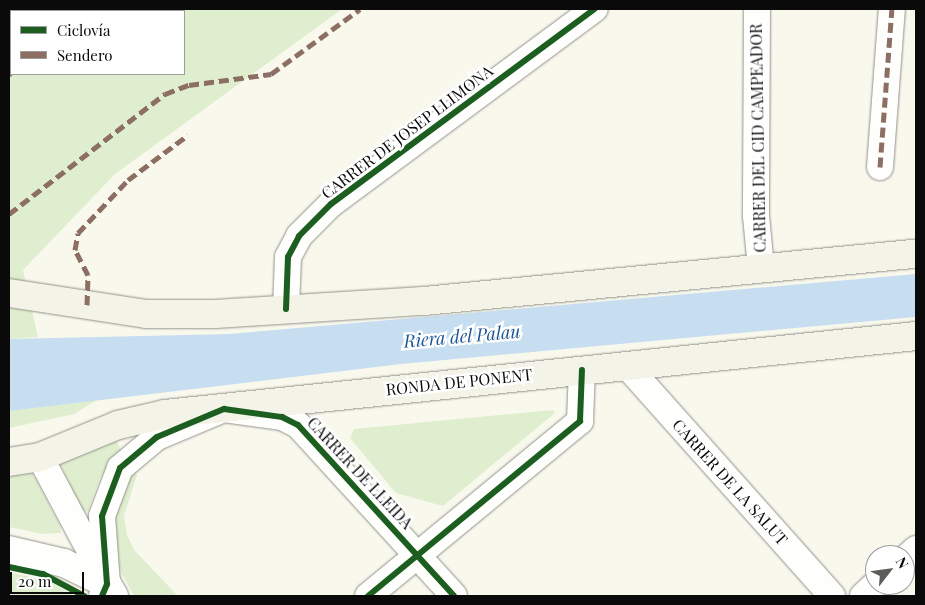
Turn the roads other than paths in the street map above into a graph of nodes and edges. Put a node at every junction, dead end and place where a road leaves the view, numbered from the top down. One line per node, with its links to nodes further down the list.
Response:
1 (596, 9): 8 (street, CARRER DE JOSEP LLIMONA)
2 (757, 9): 6 (street, CARRER DEL CID CAMPEADOR)
3 (892, 9): 4 (street)
4 (880, 167)
5 (916, 254): 6 (main road)
6 (761, 268): 8 (main road)
7 (9, 293): 8 (main road)
8 (286, 309)
9 (916, 336): 10 (main road, RONDA DE PONENT)
10 (628, 367): 11 (main road, RONDA DE PONENT); 20 (street, CARRER DE LA SALUT)
11 (582, 370): 12 (main road, RONDA DE PONENT); 16 (street)
12 (224, 409): 13 (main road, RONDA DE PONENT); 16 (street, CARRER DE LLEIDA); 17 (street)
13 (40, 457): 14 (main road, RONDA DE PONENT); 17 (street)
14 (9, 462)
15 (9, 550): 17 (street)
16 (417, 555): 18 (street); 19 (street, CARRER DE LLEIDA)
17 (107, 592)
18 (368, 596)
19 (454, 596)
20 (832, 596)

